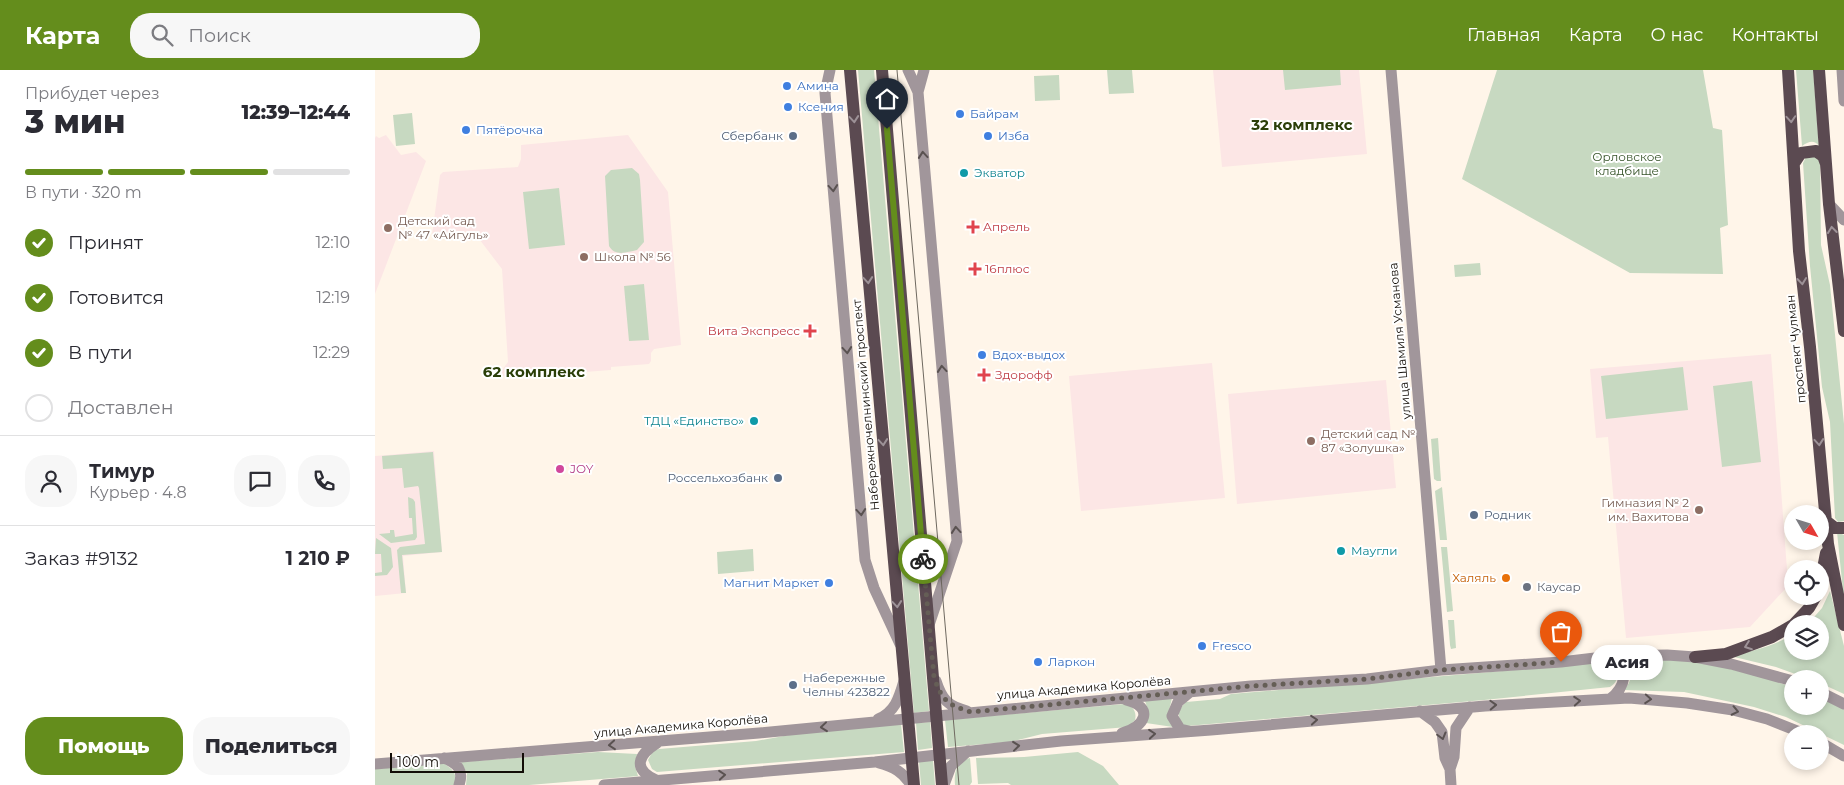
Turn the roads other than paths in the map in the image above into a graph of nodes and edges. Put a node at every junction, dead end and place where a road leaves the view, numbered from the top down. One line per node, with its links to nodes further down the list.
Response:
1 (822, 70): 12 (street)
2 (830, 70): 12 (street)
3 (850, 70): 28 (main road, Набережночелнинский проспект, one-way to 28)
4 (882, 70): 26 (main road)
5 (908, 70): 11 (street)
6 (924, 70): 11 (street)
7 (1391, 70): 31 (street, улица Шамиля Усманова)
8 (1787, 70): 14 (main road, проспект Чулман, one-way to 14)
9 (1819, 70): 15 (main road)
10 (1842, 70): 13 (street)
11 (918, 92): 26 (street, one-way to 11)
12 (825, 93): 28 (street, one-way to 28)
13 (1844, 100)
14 (1795, 162): 15 (main road); 19 (main road, проспект Чулман, one-way to 19)
15 (1826, 164): 16 (main road)
16 (1829, 204): 17 (street); 18 (main road, one-way to 16)
17 (1844, 220)
18 (1844, 331)
19 (1824, 505)
20 (1829, 524): 21 (main road)
21 (1844, 528)
22 (1829, 549): 25 (main road, проспект Чулман)
23 (1810, 605): 24 (main road)
24 (1802, 615)
25 (1844, 624)
26 (929, 627): 32 (main road)
27 (1784, 630): 30 (main road, one-way to 30)
28 (901, 646): 34 (main road, Набережночелнинский проспект)
29 (1612, 656): 30 (street, улица Академика Королёва); 31 (street, улица Академика Королёва); 38 (street)
30 (1695, 657): 33 (street, улица Академика Королёва)
31 (1441, 670): 35 (street, улица Академика Королёва)
32 (934, 677): 42 (street); 43 (main road)
33 (1784, 679)
34 (905, 680): 44 (main road, Набережночелнинский проспект); 45 (street)
35 (1190, 692): 37 (street, улица Академика Королёва); 47 (street)
36 (1829, 696): 39 (street)
37 (1119, 699): 42 (street, улица Академика Королёва); 48 (street)
38 (1610, 699): 40 (street, one-way to 38); 46 (street, one-way to 46)
39 (1844, 704)
40 (1470, 707): 41 (street); 58 (street)
41 (1420, 711): 47 (street, one-way to 41); 58 (street, one-way to 58)
42 (971, 712): 43 (street, улица Академика Королёва)
43 (937, 715): 44 (street, улица Академика Королёва); 52 (main road)
44 (908, 718): 45 (street, улица Академика Королёва); 54 (main road, Набережночелнинский проспект)
45 (872, 722): 49 (street, улица Академика Королёва, one-way to 49)
46 (1784, 726)
47 (1189, 731): 48 (street, one-way to 47)
48 (1103, 738): 51 (street, one-way to 48)
49 (661, 741): 55 (street, улица Академика Королёва, one-way to 55); 59 (street)
50 (1829, 747): 53 (street)
51 (968, 751): 52 (street); 63 (street)
52 (940, 754): 54 (street); 63 (main road)
53 (1844, 756)
54 (912, 757): 56 (street); 62 (main road, Набережночелнинский проспект)
55 (444, 758): 57 (street, улица Академика Королёва); 60 (street)
56 (875, 762): 59 (street, one-way to 56); 62 (street)
57 (375, 764)
58 (1450, 769): 64 (street)
59 (656, 780): 61 (street)
60 (459, 785)
61 (604, 785)
62 (913, 785)
63 (943, 785)
64 (1451, 785)

